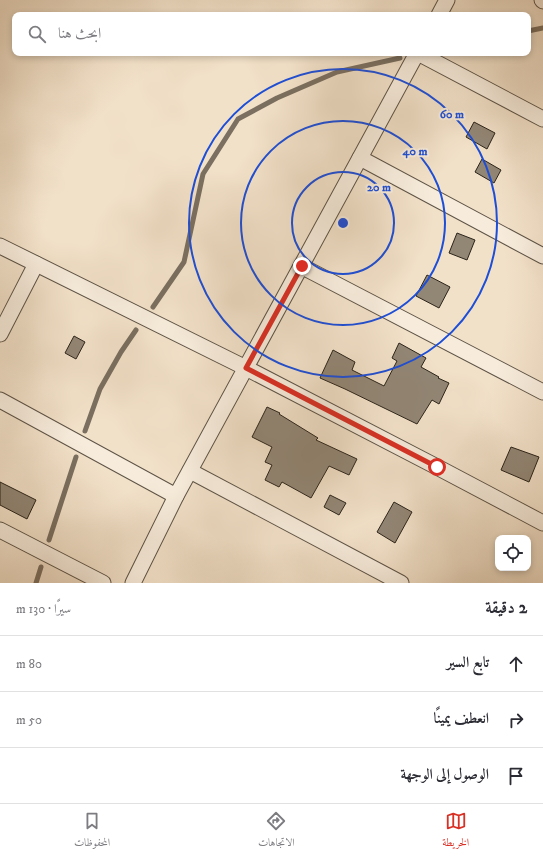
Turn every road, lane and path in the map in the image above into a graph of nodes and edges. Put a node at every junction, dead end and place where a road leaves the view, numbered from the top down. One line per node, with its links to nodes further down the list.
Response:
1 (447, 0): 2 (street)
2 (441, 12)
3 (415, 56): 6 (street)
4 (423, 56): 5 (street)
5 (543, 118)
6 (360, 158): 8 (street); 10 (street)
7 (0, 246): 9 (street)
8 (543, 256)
9 (36, 264): 11 (street); 12 (street)
10 (302, 266): 12 (street); 13 (street)
11 (0, 334)
12 (246, 368): 15 (street); 17 (street)
13 (543, 392)
14 (0, 400): 16 (street)
15 (190, 472): 16 (street); 21 (street)
16 (176, 496): 19 (street)
17 (543, 523)
18 (0, 530): 20 (street)
19 (138, 581)
20 (103, 583)
21 (401, 583)

